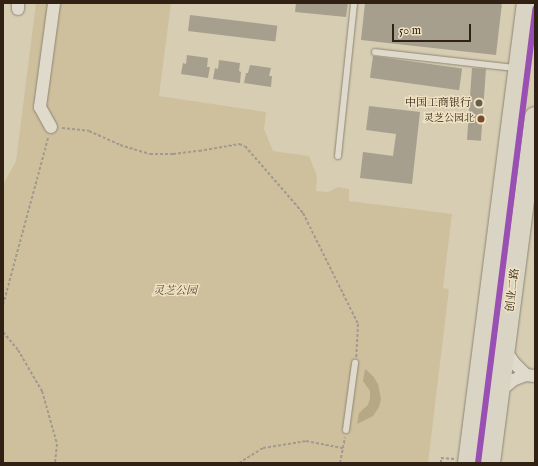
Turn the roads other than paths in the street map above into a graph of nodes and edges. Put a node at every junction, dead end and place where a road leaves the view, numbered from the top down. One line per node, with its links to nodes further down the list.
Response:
1 (54, 3): 7 (street)
2 (354, 3): 8 (lane)
3 (527, 3): 5 (main road, 创业二路)
4 (375, 52): 5 (lane)
5 (519, 68): 14 (main road, 创业二路)
6 (535, 117): 9 (main road, 创业二路)
7 (51, 127)
8 (338, 156)
9 (505, 350): 11 (street); 12 (main road, 创业二路)
10 (355, 363): 13 (lane)
11 (531, 375): 12 (street)
12 (499, 392): 15 (main road, 创业二路)
13 (346, 430)
14 (468, 463)
15 (490, 463)

